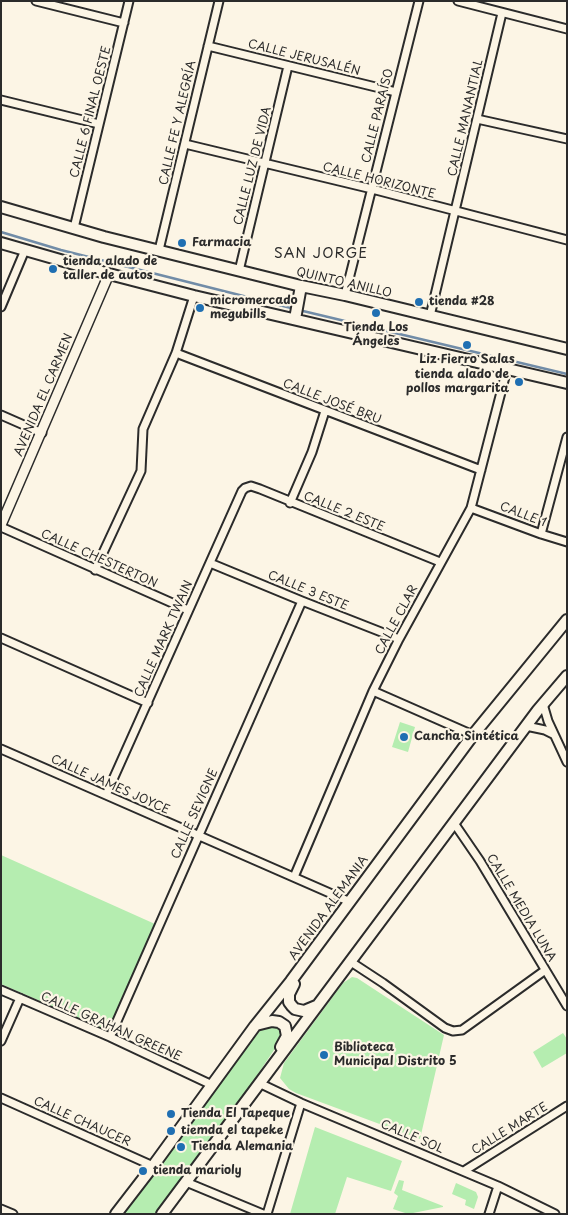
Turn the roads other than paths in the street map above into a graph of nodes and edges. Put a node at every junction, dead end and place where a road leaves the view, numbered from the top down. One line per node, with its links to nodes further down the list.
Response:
1 (36, 1): 7 (street)
2 (129, 1): 7 (street, CALLE 6 FINAL OESTE)
3 (219, 1): 9 (street, CALLE FE Y ALEGRÍA)
4 (419, 1): 11 (street, CALLE PARAÍSO)
5 (458, 1): 6 (street)
6 (502, 13): 8 (street); 13 (street, CALLE MANANTIAL)
7 (124, 23): 14 (street, CALLE 6 FINAL OESTE)
8 (567, 29)
9 (208, 46): 10 (street, CALLE JERUSALÉN); 16 (street, CALLE FE Y ALEGRÍA)
10 (288, 66): 11 (street, CALLE JERUSALÉN); 17 (street, CALLE LUZ DE VIDA)
11 (396, 92): 18 (street, CALLE PARAÍSO)
12 (1, 100): 14 (street)
13 (477, 119): 15 (street); 20 (street, CALLE MANANTIAL)
14 (100, 124): 21 (street, CALLE 6 FINAL OESTE)
15 (567, 139)
16 (185, 144): 17 (street, CALLE HORIZONTE); 25 (street, CALLE FE Y ALEGRÍA)
17 (264, 164): 18 (street, CALLE HORIZONTE); 26 (street, CALLE LUZ DE VIDA)
18 (372, 189): 20 (street, CALLE HORIZONTE); 29 (street, CALLE PARAÍSO)
19 (1, 207): 21 (main road, QUINTO ANILLO)
20 (455, 212): 22 (street, CALLE HORIZONTE); 32 (street, CALLE MANANTIAL)
21 (74, 228): 25 (main road, QUINTO ANILLO)
22 (567, 240)
23 (1, 243): 24 (main road)
24 (25, 250): 27 (main road); 31 (street)
25 (159, 250): 26 (main road, QUINTO ANILLO)
26 (239, 271): 28 (main road, QUINTO ANILLO)
27 (109, 274): 30 (main road); 40 (street, AVENIDA EL CARMEN)
28 (301, 286): 29 (main road, QUINTO ANILLO); 33 (main road)
29 (345, 295): 32 (main road, QUINTO ANILLO)
30 (194, 296): 33 (main road); 35 (street)
31 (1, 307)
32 (430, 316): 34 (main road, QUINTO ANILLO)
33 (295, 319): 36 (main road)
34 (567, 349)
35 (176, 353): 38 (street, CALLE JOSÉ BRU); 51 (street)
36 (507, 369): 37 (main road); 42 (street, CALLE CLAR)
37 (567, 383)
38 (325, 411): 42 (street, CALLE JOSÉ BRU); 44 (street)
39 (1, 415): 40 (street)
40 (42, 432): 46 (street, AVENIDA EL CARMEN)
41 (567, 437): 47 (street)
42 (481, 470): 45 (street, CALLE CLAR)
43 (242, 491): 44 (street, CALLE 2 ESTE); 50 (street, CALLE MARK TWAIN)
44 (290, 503): 49 (street, CALLE 2 ESTE)
45 (471, 508): 47 (street, CALLE 1); 49 (street, CALLE CLAR)
46 (1, 526): 51 (street, CALLE CHESTERTON)
47 (541, 534): 48 (street, CALLE 1)
48 (567, 542)
49 (440, 562): 56 (street, CALLE CLAR)
50 (210, 563): 52 (street, CALLE 3 ESTE); 53 (street, CALLE MARK TWAIN)
51 (95, 570): 53 (street, CALLE CHESTERTON)
52 (302, 601): 56 (street, CALLE 3 ESTE); 68 (street, CALLE SEVIGNE)
53 (188, 610): 59 (street, CALLE MARK TWAIN)
54 (567, 620): 62 (main road, AVENIDA ALEMANIA)
55 (1, 638): 59 (street)
56 (399, 639): 58 (street, CALLE CLAR)
57 (567, 676): 60 (main road)
58 (373, 690): 62 (street); 69 (street, CALLE CLAR)
59 (148, 703): 66 (street, CALLE MARK TWAIN)
60 (543, 704): 61 (main road); 63 (street)
61 (526, 726): 63 (street); 67 (main road)
62 (473, 735): 70 (main road, AVENIDA ALEMANIA)
63 (553, 735): 65 (street)
64 (1, 749): 66 (street, CALLE JAMES JOYCE)
65 (567, 762)
66 (106, 795): 68 (street, CALLE JAMES JOYCE)
67 (454, 823): 72 (main road); 73 (street, CALLE MEDIA LUNA)
68 (198, 835): 69 (street, CALLE JAMES JOYCE); 79 (street, CALLE SEVIGNE)
69 (294, 877): 70 (street, CALLE JAMES JOYCE)
70 (348, 901): 71 (main road, AVENIDA ALEMANIA)
71 (321, 938): 76 (main road); 78 (main road, AVENIDA ALEMANIA)
72 (351, 962): 73 (street); 76 (main road)
73 (544, 971): 77 (street, CALLE MEDIA LUNA)
74 (1, 990): 75 (street, CALLE GRAHAN GREENE)
75 (20, 998): 79 (street, CALLE GRAHAN GREENE); 80 (street)
76 (317, 1006): 81 (main road)
77 (567, 1006)
78 (255, 1026): 81 (main road); 83 (main road, AVENIDA ALEMANIA)
79 (110, 1037): 83 (street, CALLE GRAHAN GREENE)
80 (1, 1041)
81 (270, 1070): 82 (main road)
82 (259, 1083): 85 (street, CALLE SOL); 89 (main road)
83 (212, 1086): 87 (main road, AVENIDA ALEMANIA)
84 (1, 1098): 87 (street, CALLE CHAUCER)
85 (301, 1103): 88 (street, CALLE SOL); 96 (street)
86 (567, 1106): 88 (street, CALLE MARTE)
87 (153, 1166): 93 (main road, AVENIDA ALEMANIA)
88 (464, 1171): 90 (street, CALLE SOL)
89 (186, 1182): 94 (main road); 95 (street)
90 (498, 1186): 97 (street); 98 (street, CALLE SOL)
91 (1, 1209): 92 (street)
92 (13, 1214)
93 (116, 1214)
94 (162, 1214)
95 (263, 1214)
96 (267, 1214)
97 (489, 1214)
98 (554, 1214)

